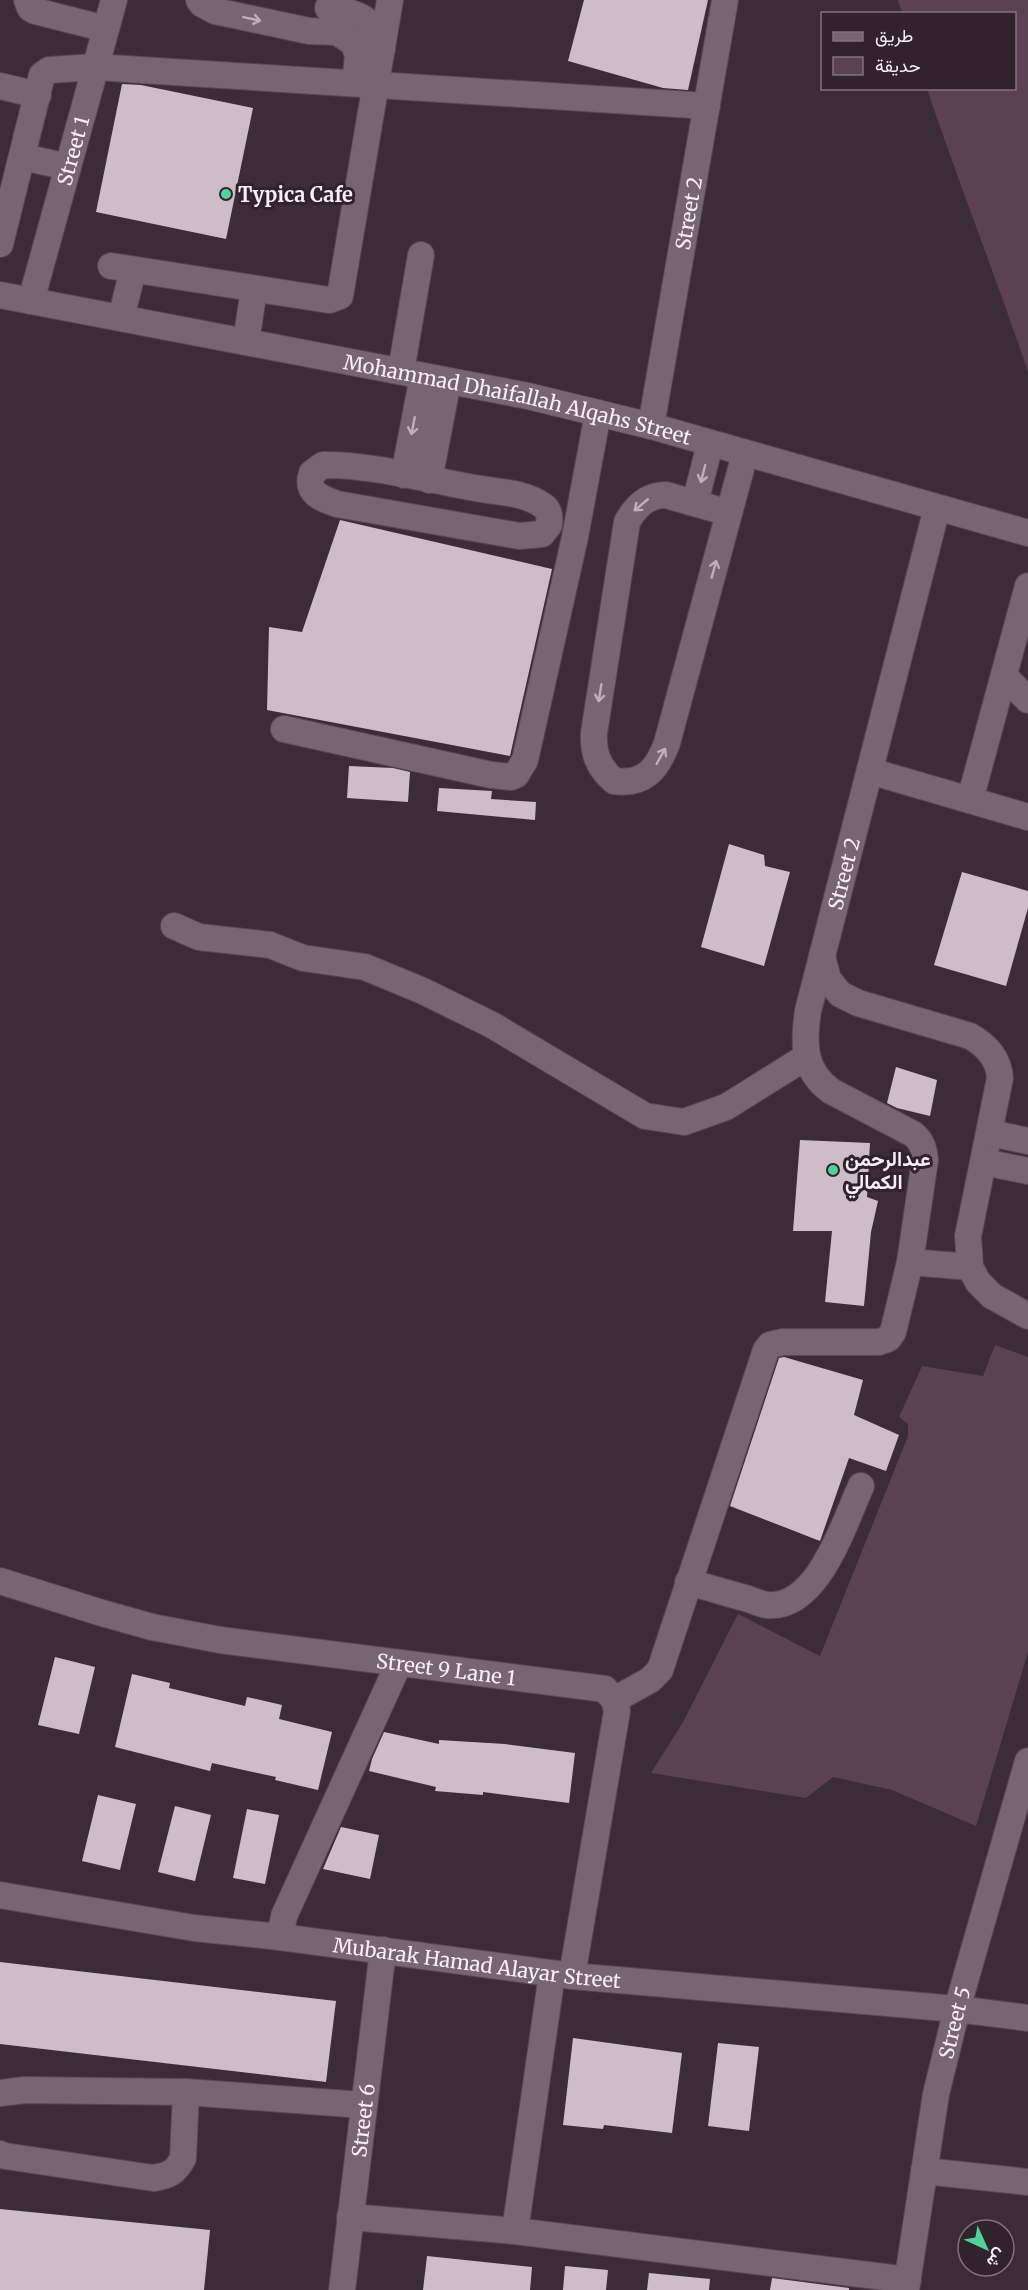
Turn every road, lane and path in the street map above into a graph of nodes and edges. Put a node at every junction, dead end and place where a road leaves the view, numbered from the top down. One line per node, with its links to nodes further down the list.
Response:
1 (27, 0): 7 (street)
2 (114, 0): 7 (street, Street 1)
3 (199, 0): 8 (street, one-way to 8)
4 (390, 0): 9 (street)
5 (725, 0): 14 (street, Street 2)
6 (326, 4): 8 (street); 9 (street)
7 (106, 29): 10 (street, Street 1)
8 (309, 31): 11 (street)
9 (382, 49): 11 (street)
10 (95, 67): 11 (street); 13 (street); 16 (street, Street 1)
11 (366, 84): 14 (street); 19 (street)
12 (0, 86): 13 (street)
13 (38, 95): 15 (street)
14 (706, 106): 27 (street, Street 2)
15 (23, 157): 16 (street); 17 (street)
16 (68, 166): 21 (street, Street 1)
17 (0, 244)
18 (421, 255): 24 (street)
19 (254, 289): 22 (street); 23 (street)
20 (0, 295): 21 (street, Mohammad Dhaifallah Alqahs Street)
21 (31, 301): 22 (street, Mohammad Dhaifallah Alqahs Street)
22 (121, 318): 23 (street, Mohammad Dhaifallah Alqahs Street)
23 (246, 342): 24 (street, Mohammad Dhaifallah Alqahs Street)
24 (412, 374): 25 (street, Mohammad Dhaifallah Alqahs Street); 30 (street, one-way to 30)
25 (448, 381): 26 (street, Mohammad Dhaifallah Alqahs Street); 30 (street)
26 (598, 414): 27 (street, Mohammad Dhaifallah Alqahs Street); 38 (street)
27 (651, 426): 28 (street, Mohammad Dhaifallah Alqahs Street)
28 (710, 444): 29 (street, Mohammad Dhaifallah Alqahs Street); 31 (street, one-way to 31)
29 (745, 454): 32 (street, Mohammad Dhaifallah Alqahs Street); 33 (street)
30 (416, 477): 30 (street)
31 (695, 503): 33 (street); 33 (street, one-way to 33)
32 (937, 508): 34 (street, Mohammad Dhaifallah Alqahs Street); 39 (street, Street 2)
33 (729, 513)
34 (1028, 533)
35 (1028, 586): 36 (street)
36 (1004, 676): 37 (street); 40 (street)
37 (1028, 700)
38 (284, 729)
39 (870, 771): 40 (street); 43 (street, Street 2)
40 (970, 800): 41 (street)
41 (1028, 817)
42 (174, 926): 44 (street)
43 (822, 956): 44 (street, Street 2); 45 (street)
44 (806, 1057): 49 (street)
45 (990, 1133): 46 (street); 47 (street)
46 (1028, 1141)
47 (984, 1162): 48 (street); 50 (street)
48 (1028, 1172)
49 (910, 1262): 50 (street); 54 (street)
50 (970, 1267): 51 (street)
51 (1028, 1316)
52 (861, 1486): 54 (street)
53 (0, 1581): 55 (street, Street 9 Lane 1)
54 (688, 1582): 56 (street)
55 (399, 1663): 56 (street, Street 9 Lane 1); 59 (street)
56 (614, 1700): 61 (street)
57 (1028, 1761): 62 (street, Street 5)
58 (0, 1895): 59 (street, Mubarak Hamad Alayar Street)
59 (280, 1937): 60 (street, Mubarak Hamad Alayar Street)
60 (383, 1950): 61 (street, Mubarak Hamad Alayar Street); 66 (street, Street 6)
61 (562, 1975): 62 (street, Mubarak Hamad Alayar Street); 71 (street)
62 (957, 2009): 63 (street, Mubarak Hamad Alayar Street); 68 (street, Street 5)
63 (1028, 2018)
64 (186, 2092): 65 (street); 66 (street); 67 (street)
65 (0, 2093)
66 (363, 2105): 70 (street, Street 6)
67 (0, 2154)
68 (924, 2171): 69 (street); 72 (street, Street 5)
69 (1028, 2182)
70 (350, 2217): 71 (street); 73 (street, Street 6)
71 (515, 2231): 72 (street)
72 (907, 2285)
73 (342, 2290)

